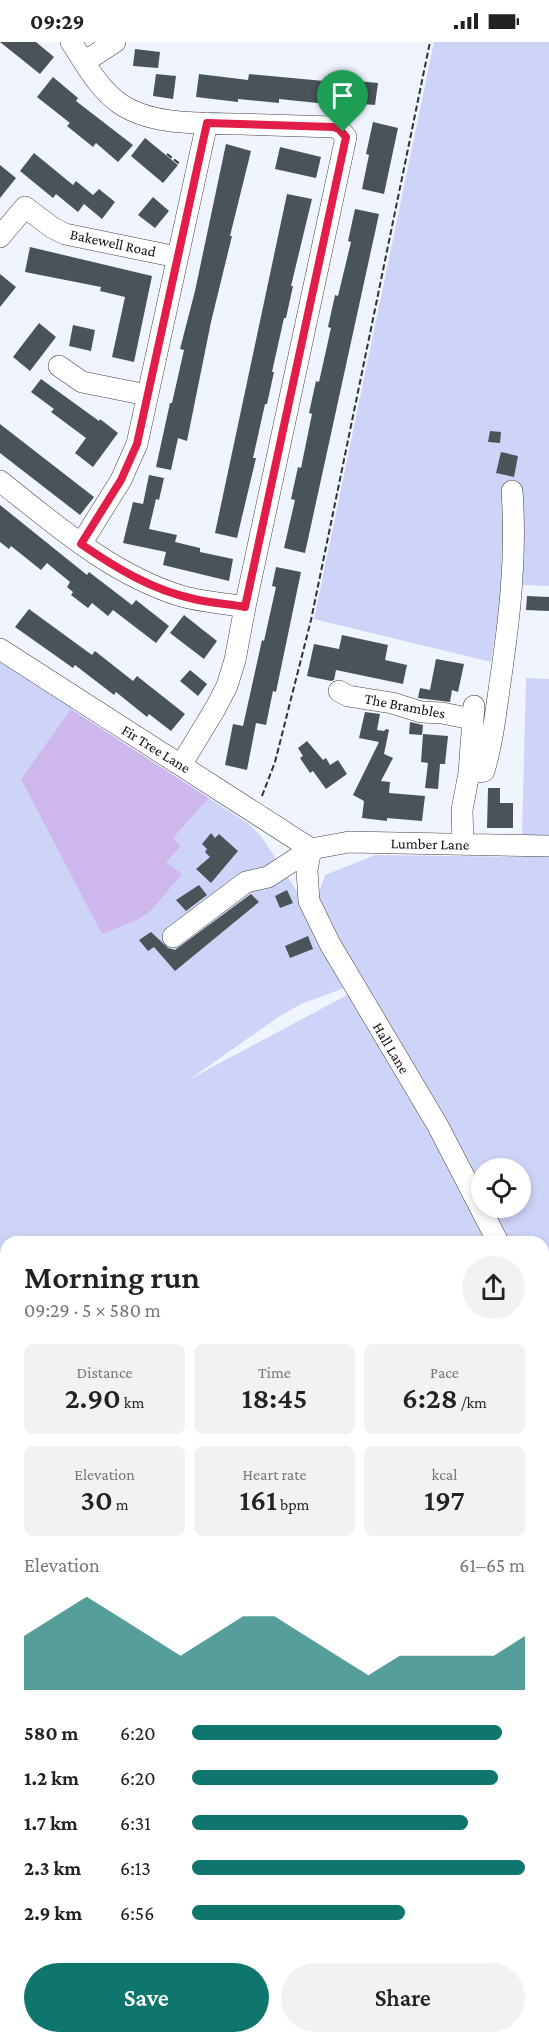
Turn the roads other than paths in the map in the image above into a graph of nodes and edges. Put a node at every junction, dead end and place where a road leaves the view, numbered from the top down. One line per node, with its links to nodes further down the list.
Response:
1 (71, 42): 3 (street)
2 (115, 42): 3 (street)
3 (84, 62): 4 (street)
4 (207, 123): 6 (street); 12 (street)
5 (0, 237): 6 (street, Bakewell Road)
6 (177, 257): 8 (street)
7 (59, 366): 8 (street)
8 (147, 394): 11 (street)
9 (0, 481): 11 (street)
10 (512, 492): 16 (street)
11 (81, 544): 12 (street)
12 (245, 607): 15 (street)
13 (0, 649): 15 (street, Fir Tree Lane)
14 (339, 691): 16 (street, The Brambles)
15 (181, 765): 19 (street, Fir Tree Lane)
16 (469, 772): 17 (street, The Brambles)
17 (463, 844): 18 (street, Lumber Lane); 19 (street, Lumber Lane)
18 (549, 846)
19 (311, 849): 20 (street); 21 (street, Hall Lane)
20 (173, 937)
21 (495, 1236)

